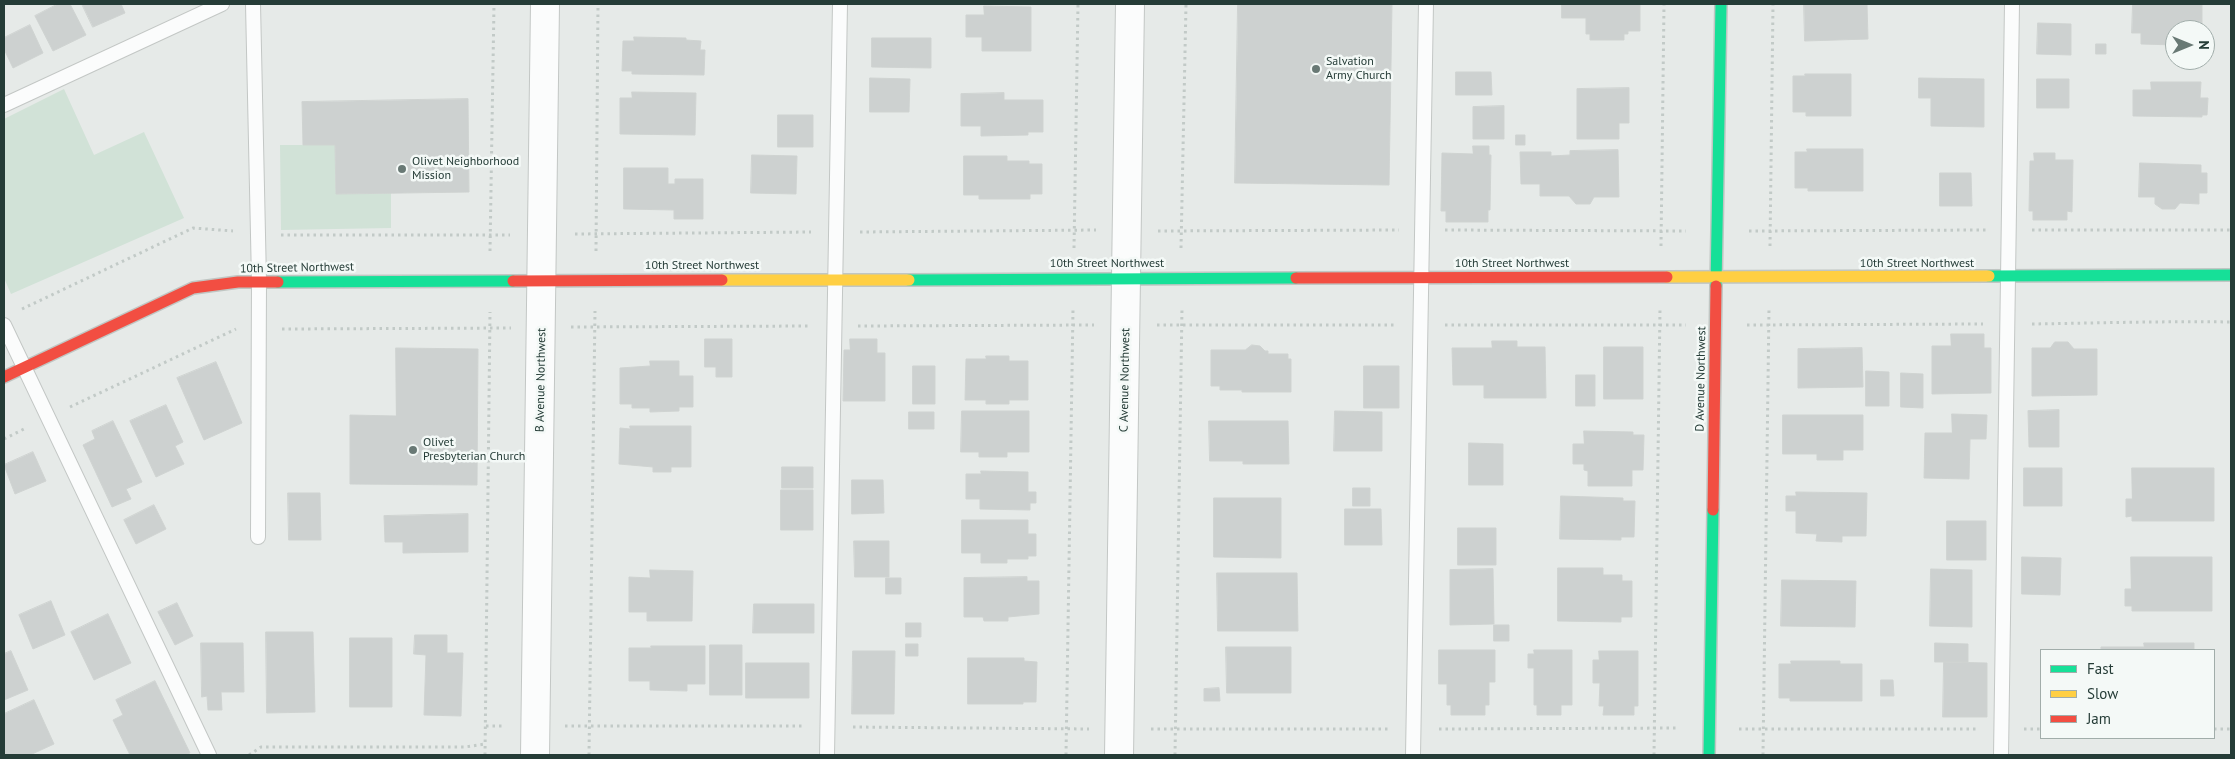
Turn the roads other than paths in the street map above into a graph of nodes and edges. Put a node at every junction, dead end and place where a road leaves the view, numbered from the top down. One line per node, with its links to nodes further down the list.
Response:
1 (222, 4): 9 (lane)
2 (253, 4): 17 (lane)
3 (545, 4): 16 (street, B Avenue Northwest)
4 (840, 4): 15 (lane)
5 (1130, 4): 13 (street, C Avenue Northwest)
6 (1426, 4): 11 (lane)
7 (1721, 4): 14 (street, D Avenue Northwest)
8 (2012, 4): 12 (lane)
9 (4, 105)
10 (2231, 275): 12 (street, 10th Street Northwest)
11 (1422, 277): 13 (street, 10th Street Northwest); 14 (street, 10th Street Northwest); 26 (lane)
12 (2007, 277): 14 (street, 10th Street Northwest); 28 (lane)
13 (1127, 278): 15 (street, 10th Street Northwest); 25 (street, C Avenue Northwest)
14 (1717, 278): 27 (street, D Avenue Northwest)
15 (834, 279): 16 (street, 10th Street Northwest); 24 (lane)
16 (542, 280): 17 (street, 10th Street Northwest); 23 (street, B Avenue Northwest)
17 (259, 281): 19 (street, 10th Street Northwest); 21 (lane)
18 (4, 325): 19 (lane)
19 (24, 367): 20 (street, 10th Street Northwest); 22 (lane)
20 (4, 377)
21 (258, 536)
22 (209, 755)
23 (535, 755)
24 (827, 755)
25 (1119, 755)
26 (1413, 755)
27 (1709, 755)
28 (2001, 755)

